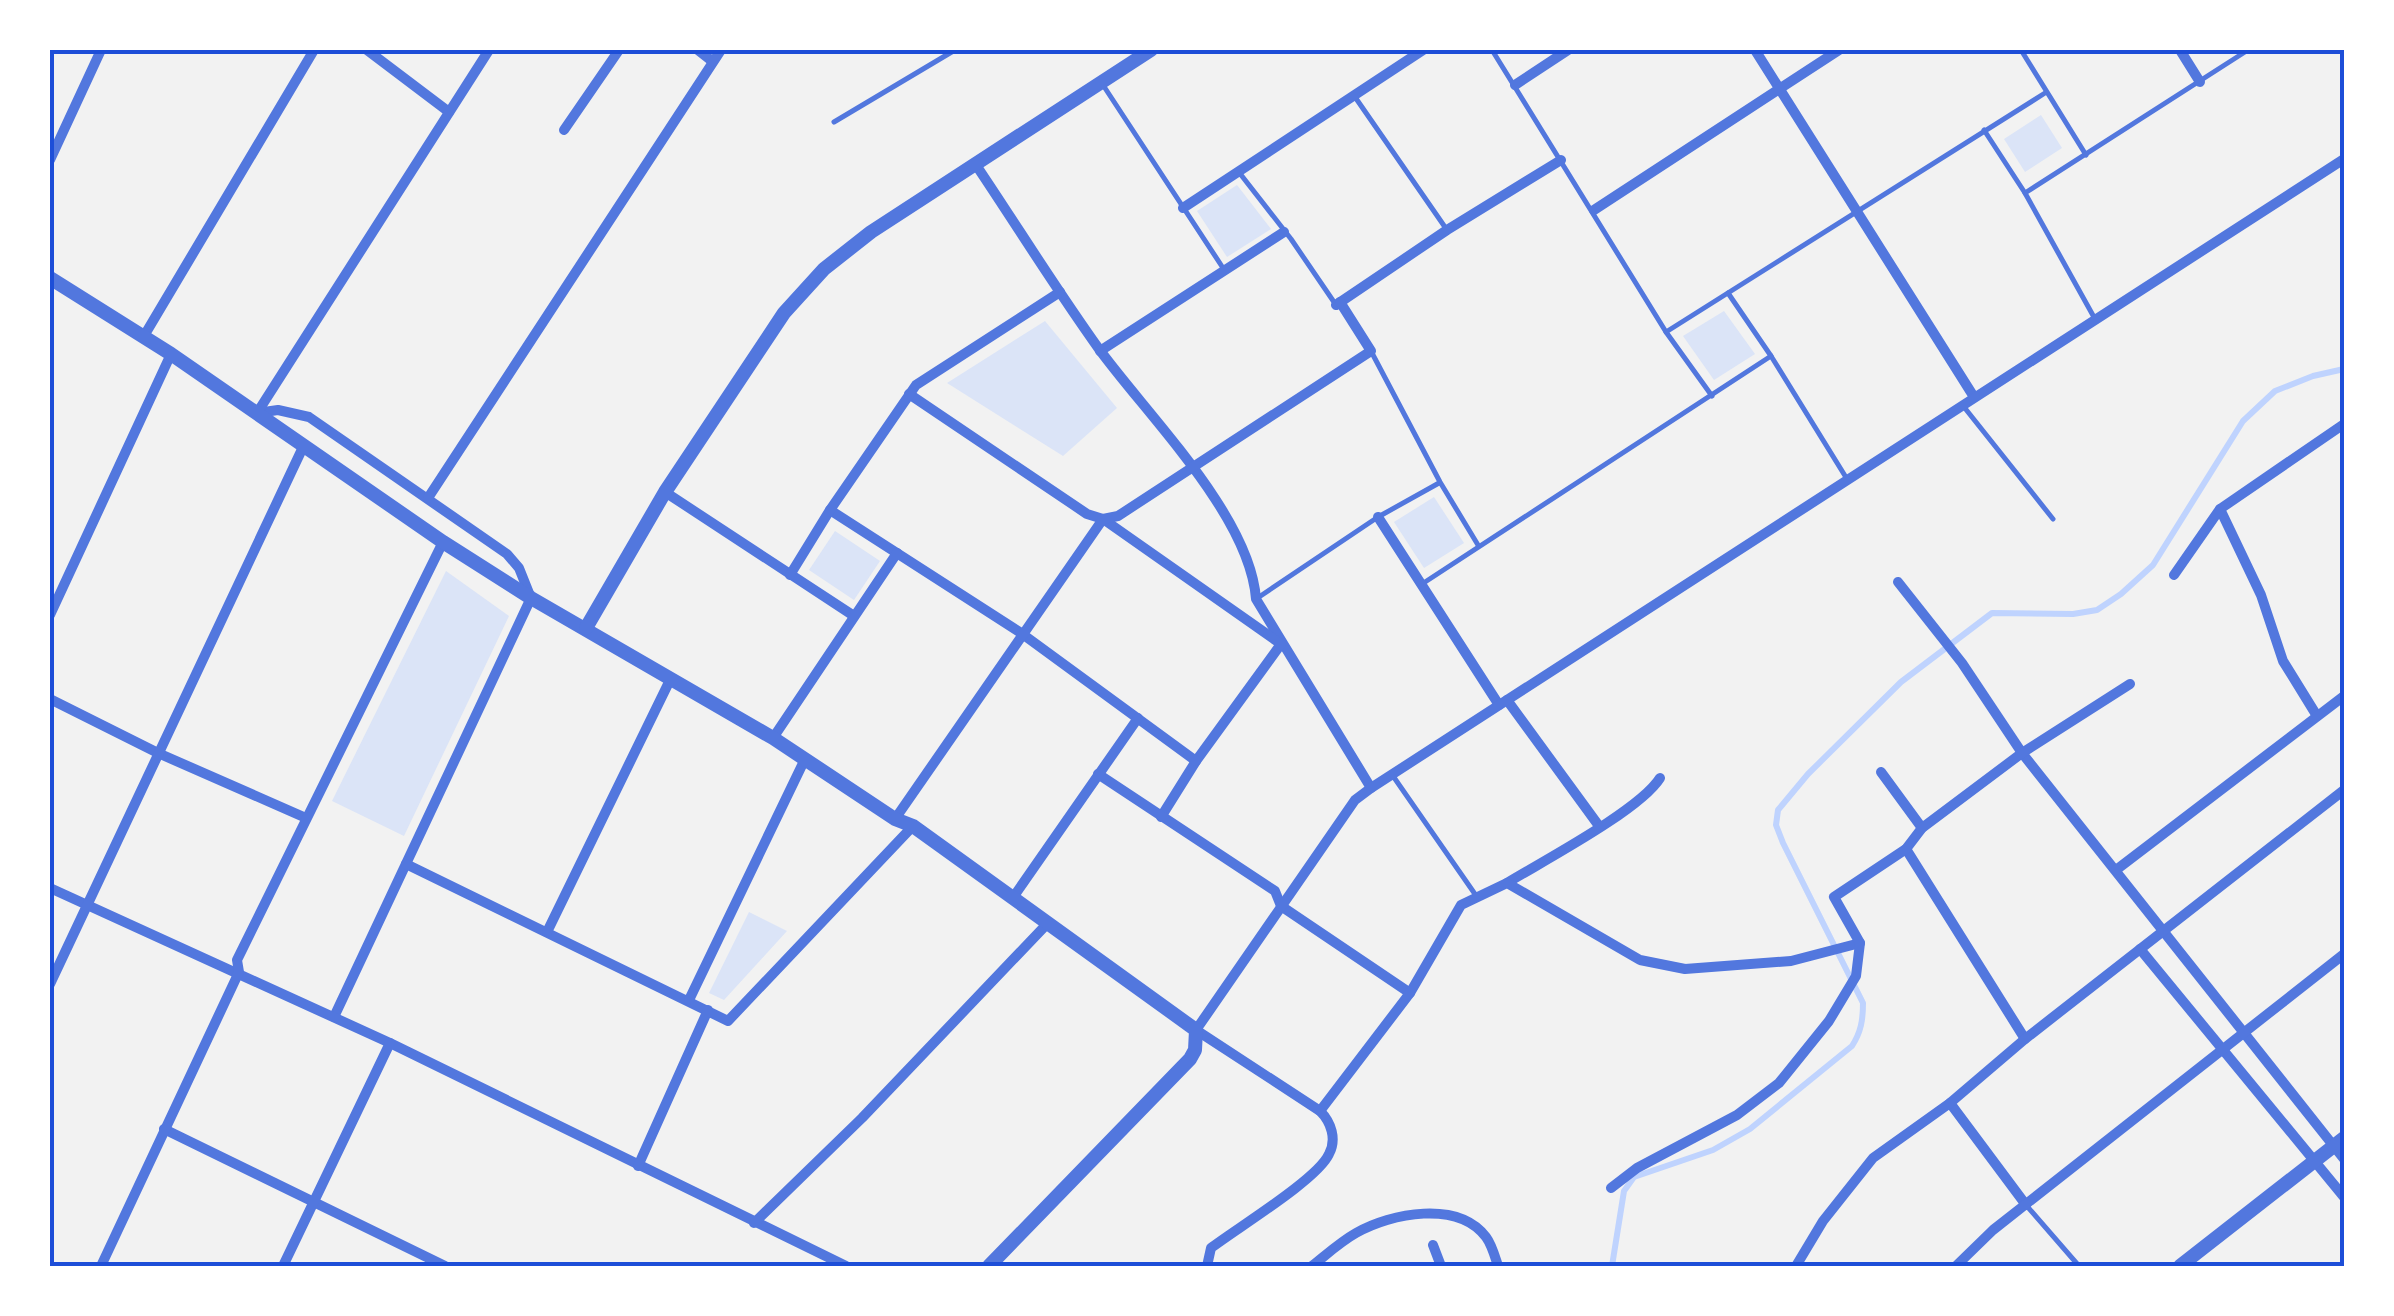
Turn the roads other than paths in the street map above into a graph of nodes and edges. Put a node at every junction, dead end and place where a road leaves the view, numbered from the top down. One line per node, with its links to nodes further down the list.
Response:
1 (101, 50): 31 (street)
2 (314, 50): 48 (street)
3 (367, 50): 25 (street)
4 (489, 50): 25 (street)
5 (619, 50): 27 (street)
6 (698, 50): 18 (street)
7 (721, 50): 18 (street)
8 (955, 50): 26 (lane)
9 (1151, 50): 20 (street)
10 (1423, 50): 24 (street)
11 (1492, 50): 21 (lane)
12 (1568, 50): 21 (street)
13 (1755, 50): 22 (street)
14 (1838, 50): 22 (street)
15 (2021, 50): 23 (lane)
16 (2180, 50): 19 (street)
17 (2248, 50): 19 (lane)
18 (712, 60): 65 (street)
19 (2200, 82): 29 (lane)
20 (1102, 83): 33 (street); 36 (lane)
21 (1514, 85): 32 (lane)
22 (1778, 88): 37 (street); 38 (street)
23 (2045, 92): 28 (lane); 29 (lane)
24 (1353, 94): 34 (street); 39 (lane)
25 (449, 112): 57 (street)
26 (834, 122)
27 (564, 130)
28 (1984, 130): 35 (lane); 38 (lane)
29 (2086, 156): 35 (lane)
30 (2344, 159): 46 (street)
31 (50, 160)
32 (1560, 160): 37 (lane); 39 (street)
33 (976, 165): 43 (street); 64 (street)
34 (1238, 171): 36 (street); 40 (lane)
35 (2025, 193): 46 (lane)
36 (1182, 208): 41 (lane)
37 (1594, 210): 47 (lane)
38 (1857, 211): 44 (lane); 55 (street)
39 (1447, 230): 45 (street)
40 (1284, 232): 41 (street); 45 (lane)
41 (1224, 271): 49 (street)
42 (50, 278): 48 (street)
43 (1060, 292): 49 (street); 53 (street)
44 (1728, 293): 47 (lane); 52 (lane)
45 (1338, 304): 50 (street)
46 (2095, 318): 55 (street)
47 (1666, 332): 54 (lane)
48 (144, 336): 51 (street)
49 (1100, 351): 61 (street)
50 (1371, 351): 61 (street); 63 (lane)
51 (171, 354): 57 (street); 80 (street)
52 (1771, 356): 54 (lane); 62 (lane)
53 (908, 394): 67 (street); 69 (street)
54 (1712, 396): 72 (lane)
55 (1974, 397): 56 (street)
56 (1962, 405): 62 (street); 70 (lane)
57 (256, 413): 60 (street); 65 (street)
58 (2340, 427): 59 (street); 66 (street)
59 (2344, 442)
60 (304, 445): 71 (street); 93 (street)
61 (1193, 466): 69 (street); 79 (street)
62 (1846, 479): 89 (street)
63 (1440, 482): 68 (lane); 72 (lane)
64 (664, 492): 74 (street); 82 (street)
65 (428, 498): 78 (street)
66 (2220, 509): 75 (street); 90 (street)
67 (830, 510): 73 (street); 74 (street)
68 (1378, 517): 77 (street); 79 (lane)
69 (1103, 519): 83 (street); 84 (street)
70 (2053, 520)
71 (444, 542): 78 (street); 104 (street)
72 (1478, 545): 77 (lane)
73 (897, 553): 81 (street); 83 (street)
74 (790, 575): 81 (street)
75 (2174, 575)
76 (1898, 582): 94 (street)
77 (1422, 584): 89 (street)
78 (531, 598): 82 (street); 110 (street)
79 (1256, 599): 84 (street)
80 (50, 614)
81 (854, 616): 92 (street)
82 (586, 628): 85 (street)
83 (1021, 633): 91 (street); 105 (street)
84 (1281, 644): 96 (street); 101 (street)
85 (671, 678): 92 (street); 119 (street)
86 (2130, 684): 94 (street)
87 (2344, 696): 90 (street)
88 (50, 699): 93 (street)
89 (1503, 702): 99 (street); 107 (street)
90 (2316, 716): 111 (street)
91 (1138, 718): 96 (street); 98 (street)
92 (773, 738): 95 (street)
93 (158, 753): 104 (street); 116 (street)
94 (2022, 754): 108 (street); 111 (street)
95 (805, 758): 105 (street); 127 (street)
96 (1196, 761): 103 (street)
97 (1881, 772): 108 (street)
98 (1098, 774): 103 (street); 115 (street)
99 (1392, 776): 101 (street); 114 (lane)
100 (1660, 778): 107 (street)
101 (1370, 788): 117 (street)
102 (2344, 790): 120 (street)
103 (1160, 817): 117 (street)
104 (306, 818): 124 (street)
105 (895, 819): 106 (street)
106 (913, 826): 115 (street); 128 (street)
107 (1599, 826): 112 (street)
108 (1922, 828): 109 (street)
109 (1906, 849): 121 (street); 132 (street)
110 (406, 864): 119 (street); 129 (street)
111 (2116, 870): 120 (street)
112 (1507, 883): 114 (street); 121 (street)
113 (50, 888): 116 (street)
114 (1477, 897): 126 (street)
115 (1012, 899): 118 (street)
116 (88, 906): 124 (street); 125 (street)
117 (1282, 906): 126 (street); 130 (street)
118 (1046, 925): 130 (street); 145 (street)
119 (547, 932): 127 (street)
120 (2162, 932): 122 (street); 131 (street)
121 (1860, 943): 141 (street)
122 (2140, 949): 132 (street); 134 (street)
123 (2344, 954): 131 (street)
124 (239, 972): 129 (street); 137 (street)
125 (50, 984)
126 (1410, 993): 136 (street)
127 (689, 1000): 128 (street)
128 (708, 1010): 140 (street)
129 (334, 1017): 133 (street)
130 (1196, 1030): 136 (street); 151 (street)
131 (2244, 1034): 134 (street); 138 (street)
132 (2025, 1039): 135 (street)
133 (390, 1043): 140 (street); 143 (street)
134 (2223, 1051): 139 (street); 144 (street)
135 (1950, 1103): 144 (street); 156 (street)
136 (1324, 1115): 152 (street)
137 (164, 1129): 143 (street); 147 (street)
138 (2340, 1148): 139 (street)
139 (2314, 1162): 142 (street); 159 (street)
140 (638, 1166): 145 (street)
141 (1611, 1188)
142 (2344, 1197)
143 (314, 1202): 148 (street); 149 (street)
144 (2026, 1204): 157 (street); 158 (lane)
145 (754, 1223): 150 (street)
146 (1432, 1245): 154 (street)
147 (102, 1266)
148 (283, 1266)
149 (445, 1266)
150 (846, 1266)
151 (989, 1266)
152 (1208, 1266)
153 (1312, 1266): 155 (street)
154 (1441, 1266)
155 (1498, 1266)
156 (1796, 1266)
157 (1956, 1266)
158 (2078, 1266)
159 (2180, 1266)

